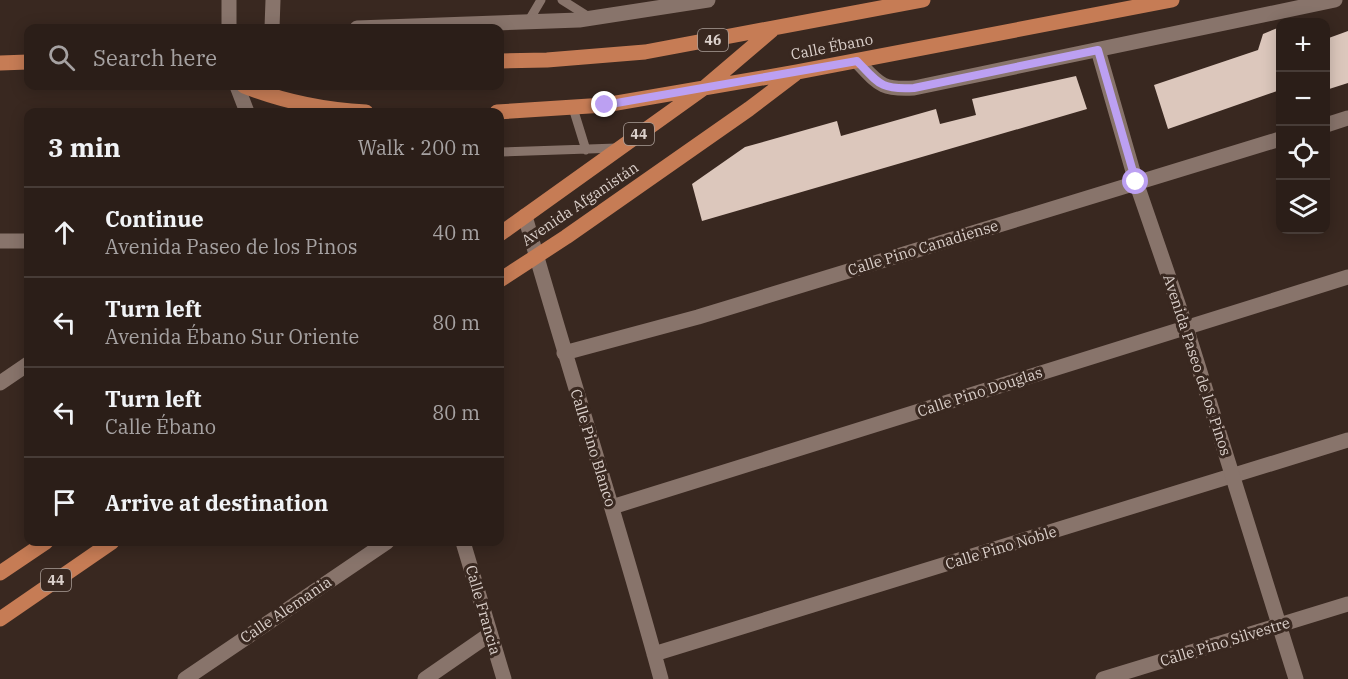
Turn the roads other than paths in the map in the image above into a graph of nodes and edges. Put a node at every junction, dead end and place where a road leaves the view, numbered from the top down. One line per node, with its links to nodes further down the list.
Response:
1 (229, 0): 11 (street)
2 (273, 0): 12 (street)
3 (541, 0): 10 (lane)
4 (562, 0): 9 (lane)
5 (708, 0): 9 (street)
6 (923, 0): 14 (main road, Calle Ébano / 46)
7 (1172, 0): 17 (main road, Calle Ébano)
8 (1335, 0): 15 (street)
9 (591, 18): 10 (street)
10 (528, 22): 13 (street)
11 (229, 24)
12 (272, 24)
13 (471, 24)
14 (775, 28): 16 (main road, Calle Ébano / 46); 21 (main road, Avenida Afganistán / 44)
15 (1098, 50): 17 (street); 36 (street, Avenida Paseo de los Pinos)
16 (504, 61)
17 (857, 61): 20 (main road, Calle Ébano)
18 (24, 62): 19 (main road)
19 (0, 63)
20 (797, 72): 21 (main road, Calle Ébano); 41 (main road, Avenida Afganistán)
21 (704, 88): 28 (main road, Calle Ébano); 33 (main road, Avenida Afganistán / 44)
22 (239, 90): 25 (street)
23 (253, 90): 26 (street)
24 (263, 90): 27 (main road)
25 (246, 108)
26 (249, 108)
27 (336, 108)
28 (573, 108): 29 (main road, Calle Ébano); 34 (lane)
29 (504, 112)
30 (1348, 118): 31 (street)
31 (1330, 124)
32 (1276, 140): 36 (street, Calle Pino Canadiense)
33 (621, 148): 34 (lane); 37 (main road, Avenida Afganistán / 44)
34 (586, 150): 35 (lane)
35 (504, 152)
36 (1136, 182): 44 (street, Avenida Paseo de los Pinos); 45 (street, Calle Pino Canadiense)
37 (525, 216): 38 (main road, Avenida Afganistán / 44); 41 (street, Calle Pino Blanco)
38 (504, 231)
39 (0, 240): 40 (street)
40 (24, 241)
41 (536, 255): 42 (main road, Avenida Afganistán); 45 (street, Calle Pino Blanco)
42 (504, 277)
43 (1348, 277): 44 (street, Calle Pino Douglas)
44 (1186, 327): 49 (street, Avenida Paseo de los Pinos); 50 (street, Calle Pino Douglas)
45 (564, 353): 50 (street, Calle Pino Blanco)
46 (24, 367): 47 (street)
47 (0, 383)
48 (1348, 440): 49 (street, Calle Pino Noble)
49 (1232, 476): 58 (street, Avenida Paseo de los Pinos); 60 (street, Calle Pino Noble)
50 (612, 507): 60 (street, Calle Pino Blanco)
51 (40, 546): 55 (main road, 44)
52 (106, 546): 57 (main road, 44)
53 (381, 546): 61 (street, Calle Alemania)
54 (464, 546): 59 (street, Calle Francia)
55 (0, 573)
56 (1348, 604): 58 (street, Calle Pino Silvestre)
57 (0, 619)
58 (1279, 626): 65 (street, Calle Pino Silvestre); 66 (street, Avenida Paseo de los Pinos)
59 (490, 634): 62 (street); 63 (street, Calle Francia)
60 (654, 654): 64 (street, Calle Pino Blanco)
61 (185, 679)
62 (425, 679)
63 (504, 679)
64 (661, 679)
65 (1103, 679)
66 (1296, 679)

